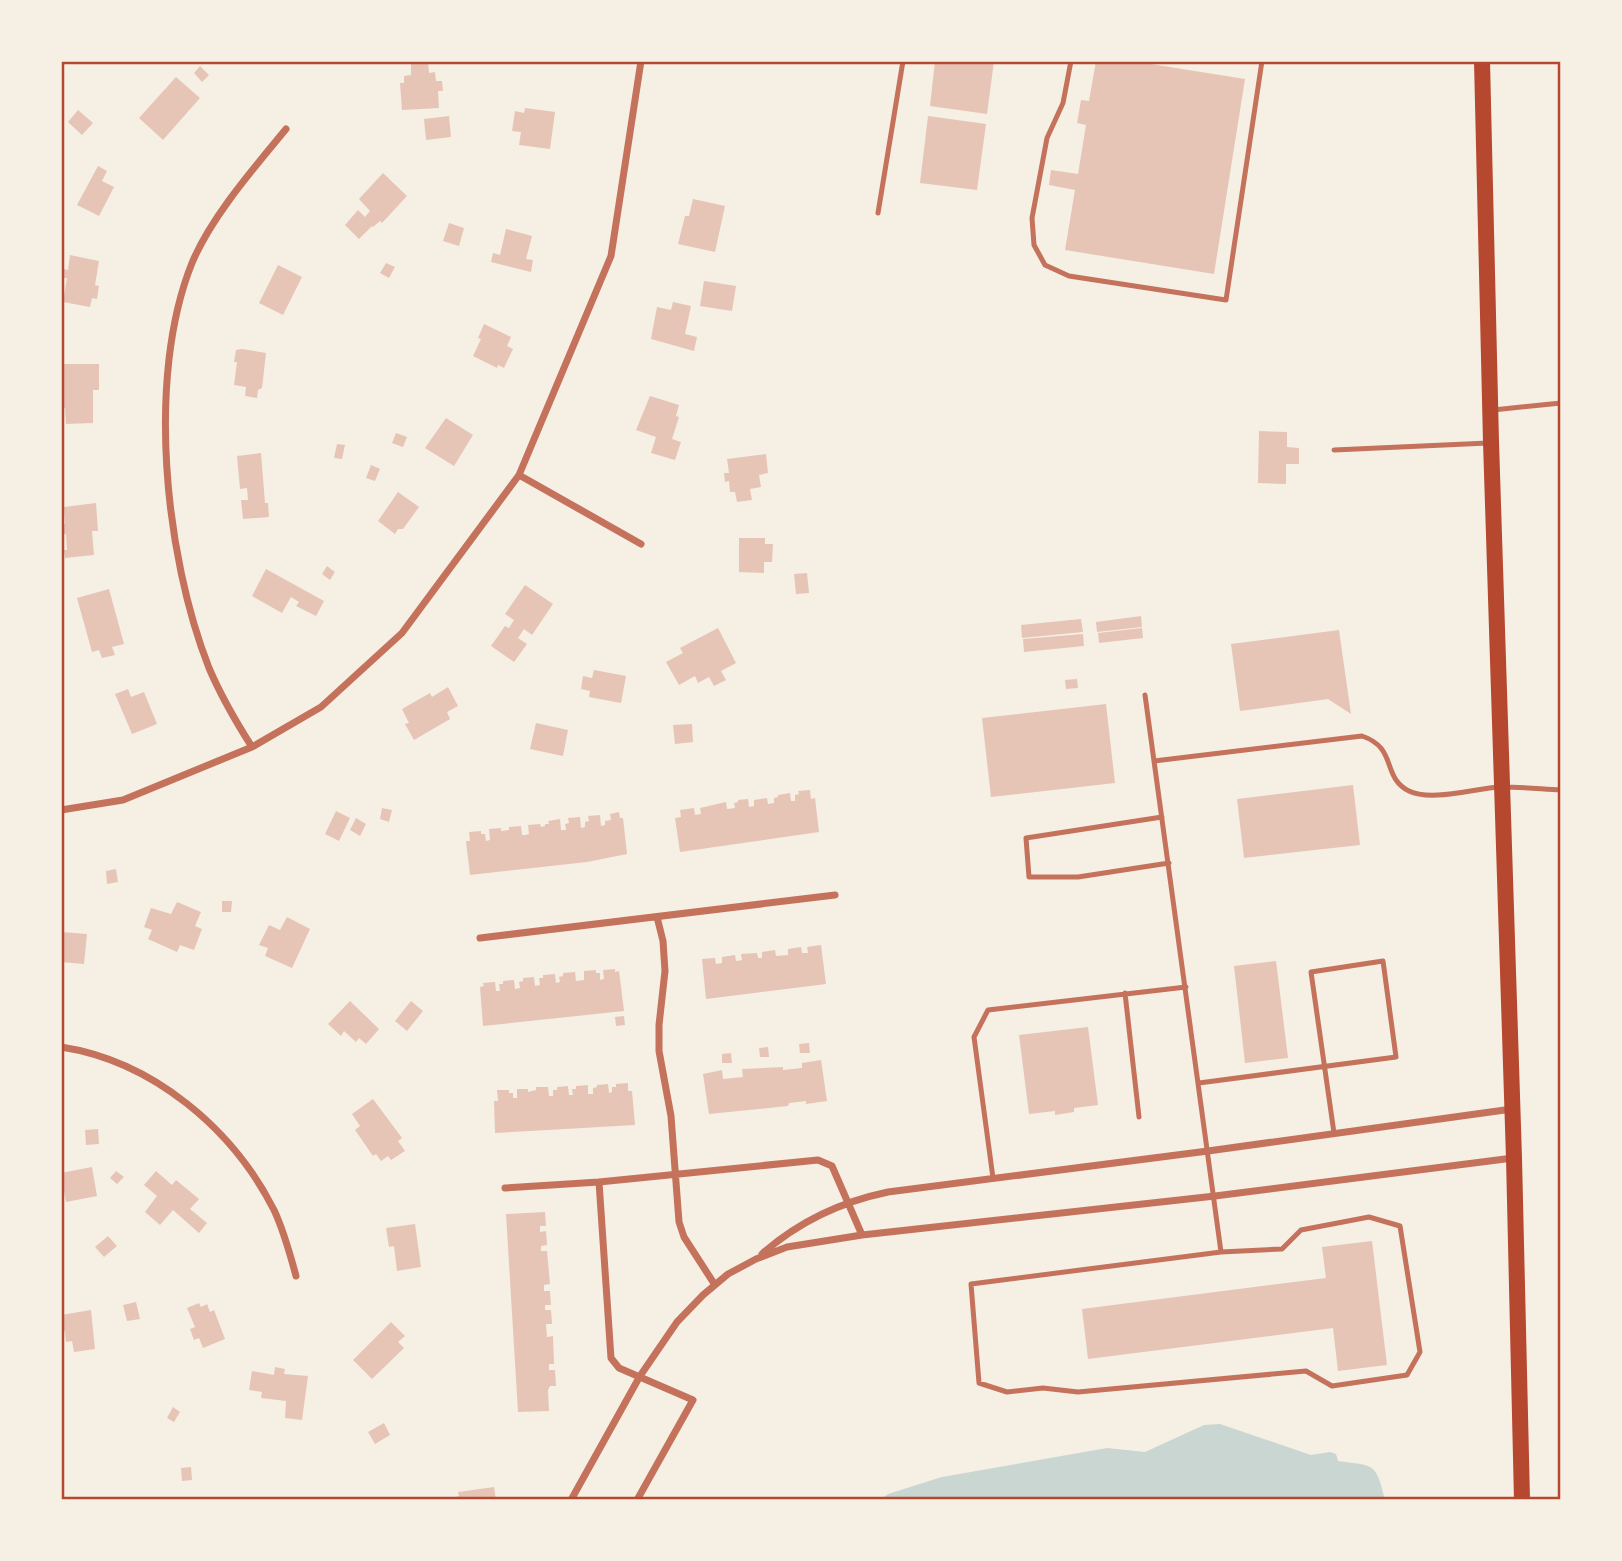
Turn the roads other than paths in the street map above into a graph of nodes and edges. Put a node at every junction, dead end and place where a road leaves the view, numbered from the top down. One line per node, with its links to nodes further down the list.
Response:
1 (640, 61): 12 (street)
2 (903, 61): 7 (lane)
3 (1070, 61): 4 (lane)
4 (1262, 61)
5 (1482, 61): 9 (main road)
6 (286, 129): 15 (street)
7 (878, 213)
8 (1561, 403): 9 (lane)
9 (1490, 411): 10 (main road)
10 (1491, 442): 11 (lane); 17 (main road)
11 (1334, 450)
12 (519, 475): 13 (street); 15 (street)
13 (642, 544)
14 (1145, 695): 16 (lane)
15 (252, 747): 19 (street)
16 (1154, 761): 17 (lane); 20 (lane)
17 (1500, 787): 18 (lane); 30 (main road)
18 (1561, 790)
19 (61, 810)
20 (1162, 817): 21 (lane); 21 (lane)
21 (1169, 863): 25 (lane)
22 (835, 895): 23 (street)
23 (657, 917): 24 (street); 35 (street)
24 (480, 938)
25 (1186, 986): 26 (lane); 29 (lane)
26 (1125, 993): 31 (lane); 36 (lane)
27 (61, 1047): 44 (street)
28 (1325, 1067): 28 (lane); 29 (lane); 32 (lane)
29 (1199, 1083): 33 (lane)
30 (1512, 1109): 32 (street); 34 (main road)
31 (1139, 1117)
32 (1334, 1133): 33 (street)
33 (1209, 1151): 36 (street); 39 (lane)
34 (1514, 1158): 39 (street); 49 (main road)
35 (675, 1174): 37 (street); 40 (street); 45 (street)
36 (993, 1178): 40 (street)
37 (599, 1182): 38 (street); 46 (street)
38 (505, 1188)
39 (1215, 1196): 41 (street); 42 (lane)
40 (849, 1202): 41 (street); 43 (street)
41 (862, 1235): 43 (street)
42 (1221, 1252): 42 (lane)
43 (756, 1259): 45 (street)
44 (296, 1276)
45 (715, 1286): 46 (street)
46 (640, 1376): 47 (street); 48 (street)
47 (572, 1500)
48 (637, 1500)
49 (1522, 1500)

